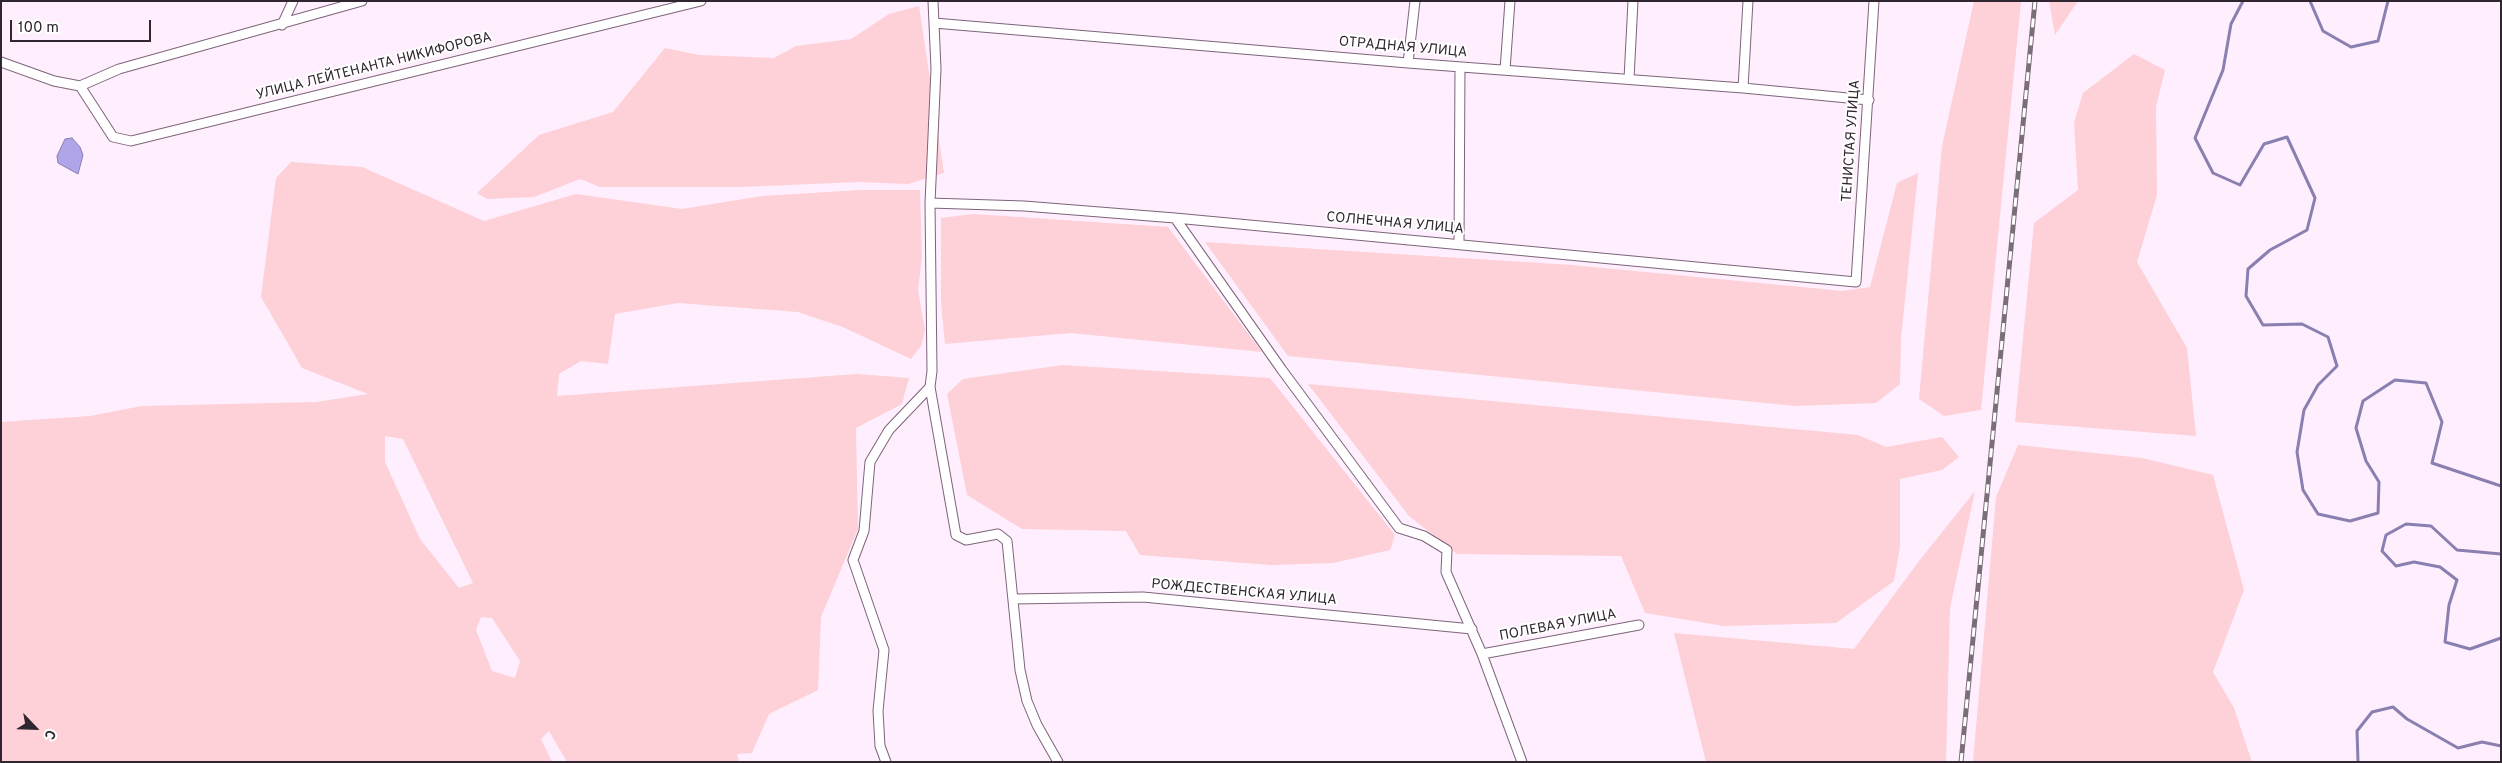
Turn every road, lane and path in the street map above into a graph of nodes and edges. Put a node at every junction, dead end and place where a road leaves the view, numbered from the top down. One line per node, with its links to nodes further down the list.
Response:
1 (293, 1): 11 (street)
2 (362, 1): 11 (street)
3 (701, 1): 17 (street, УЛИЦА ЛЕЙТЕНАНТА НИКИФОРОВА)
4 (933, 1): 10 (street)
5 (1415, 1): 13 (street)
6 (1510, 1): 15 (street)
7 (1633, 1): 16 (street)
8 (1748, 1): 18 (street)
9 (1874, 1): 19 (street, ТЕНИСТАЯ УЛИЦА)
10 (934, 22): 13 (street, ОТРАДНАЯ УЛИЦА); 20 (street)
11 (282, 25): 17 (street)
12 (1, 62): 17 (street)
13 (1408, 63): 14 (street, ОТРАДНАЯ УЛИЦА)
14 (1460, 67): 15 (street, ОТРАДНАЯ УЛИЦА); 22 (street)
15 (1505, 70): 16 (street, ОТРАДНАЯ УЛИЦА)
16 (1629, 79): 18 (street, ОТРАДНАЯ УЛИЦА)
17 (80, 86)
18 (1743, 88): 19 (street, ОТРАДНАЯ УЛИЦА)
19 (1869, 100): 23 (street, ТЕНИСТАЯ УЛИЦА)
20 (930, 203): 21 (street, СОЛНЕЧНАЯ УЛИЦА); 24 (street)
21 (1175, 218): 22 (street, СОЛНЕЧНАЯ УЛИЦА); 27 (street)
22 (1460, 244): 23 (street, СОЛНЕЧНАЯ УЛИЦА)
23 (1856, 282)
24 (930, 387): 25 (street); 29 (street)
25 (1013, 599): 27 (street, РОЖДЕСТВЕНСКАЯ УЛИЦА); 30 (street)
26 (1638, 625): 28 (street, ПОЛЕВАЯ УЛИЦА)
27 (1472, 629): 28 (street)
28 (1482, 654): 31 (street)
29 (886, 762)
30 (1058, 762)
31 (1522, 762)

